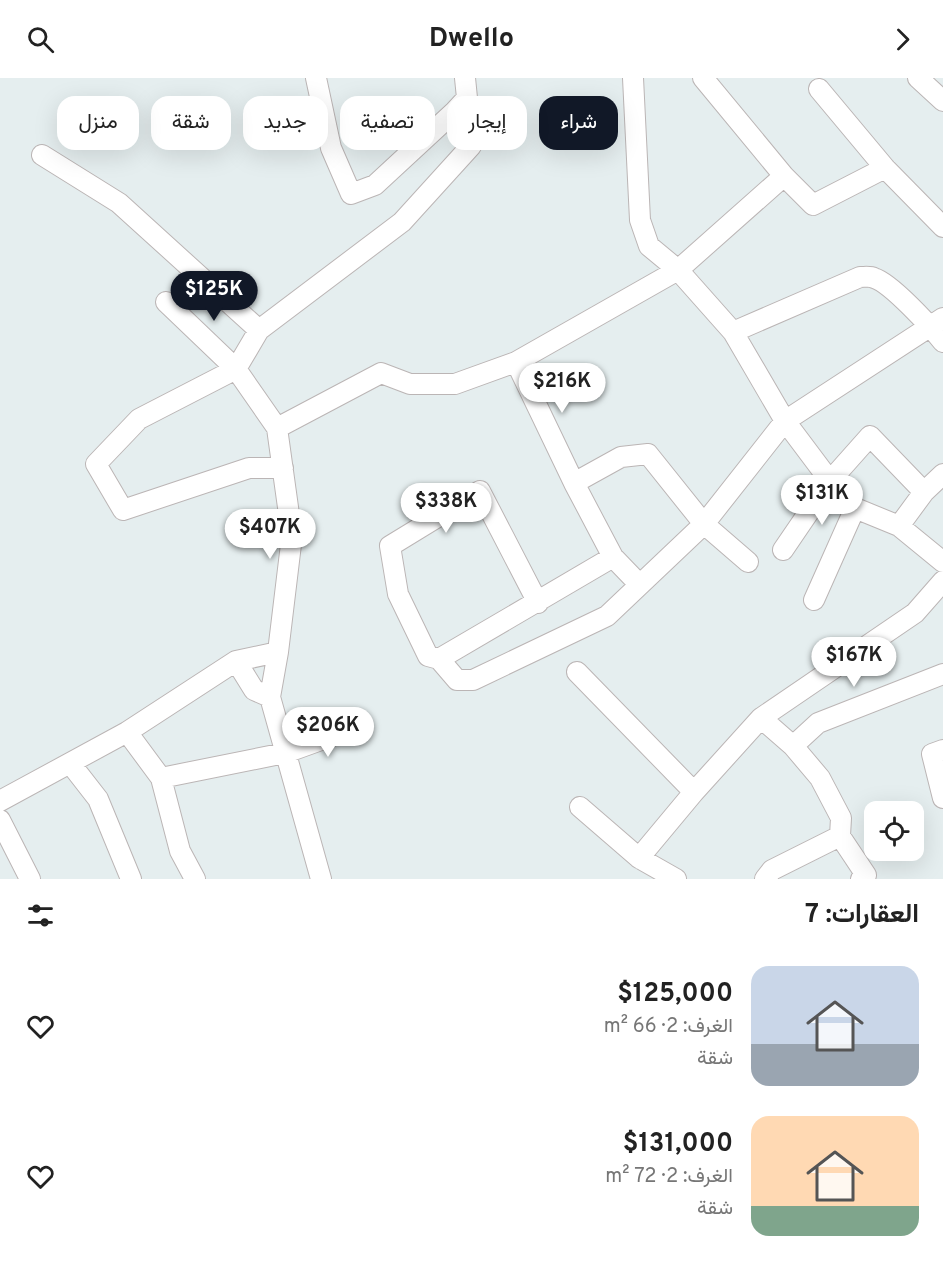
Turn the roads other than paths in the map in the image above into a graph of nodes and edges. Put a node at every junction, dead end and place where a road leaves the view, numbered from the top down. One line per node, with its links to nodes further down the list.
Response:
1 (316, 78): 9 (street)
2 (465, 78): 7 (street)
3 (633, 78): 15 (street)
4 (703, 78): 13 (street)
5 (918, 78): 8 (street)
6 (819, 89): 12 (street)
7 (467, 96)
8 (943, 101)
9 (447, 118)
10 (467, 150): 18 (street)
11 (42, 154): 18 (street)
12 (885, 168): 13 (street); 14 (street)
13 (784, 176): 15 (street)
14 (943, 227)
15 (678, 270): 19 (street); 21 (street)
16 (166, 302): 22 (street)
17 (937, 322): 19 (street); 20 (street); 23 (street)
18 (259, 330): 22 (street)
19 (733, 332): 23 (street)
20 (943, 342)
21 (516, 362): 24 (street); 28 (street)
22 (236, 369): 24 (street); 25 (street)
23 (784, 421): 27 (street); 31 (street)
24 (277, 428): 25 (street)
25 (283, 468): 41 (street)
26 (943, 474): 29 (street)
27 (830, 481): 29 (street); 30 (street); 33 (street)
28 (574, 483): 31 (street); 34 (street)
29 (924, 492): 32 (street)
30 (855, 508): 32 (street); 39 (street)
31 (704, 524): 35 (street); 38 (street)
32 (899, 526): 36 (street)
33 (783, 550)
34 (613, 557): 38 (street); 40 (street)
35 (748, 562)
36 (943, 562)
37 (943, 581): 47 (street)
38 (639, 584): 42 (street)
39 (814, 600)
40 (538, 603): 42 (street); 42 (street)
41 (278, 652): 43 (street); 46 (street)
42 (439, 659)
43 (236, 661): 46 (street); 49 (street)
44 (577, 672): 55 (street)
45 (943, 674): 50 (street)
46 (270, 697): 52 (street)
47 (761, 718): 50 (street); 55 (street)
48 (357, 727): 52 (street)
49 (127, 732): 53 (street); 54 (street)
50 (793, 746): 60 (street)
51 (943, 750): 56 (street)
52 (285, 753): 54 (street); 65 (street)
53 (70, 763): 57 (street); 63 (street)
54 (161, 778): 64 (street)
55 (694, 792): 61 (street)
56 (943, 798)
57 (0, 801)
58 (580, 807): 61 (street)
59 (0, 820): 62 (street)
60 (840, 836): 67 (street); 68 (street)
61 (639, 858): 66 (street)
62 (30, 879)
63 (131, 879)
64 (195, 879)
65 (321, 879)
66 (675, 879)
67 (765, 879)
68 (861, 879)

